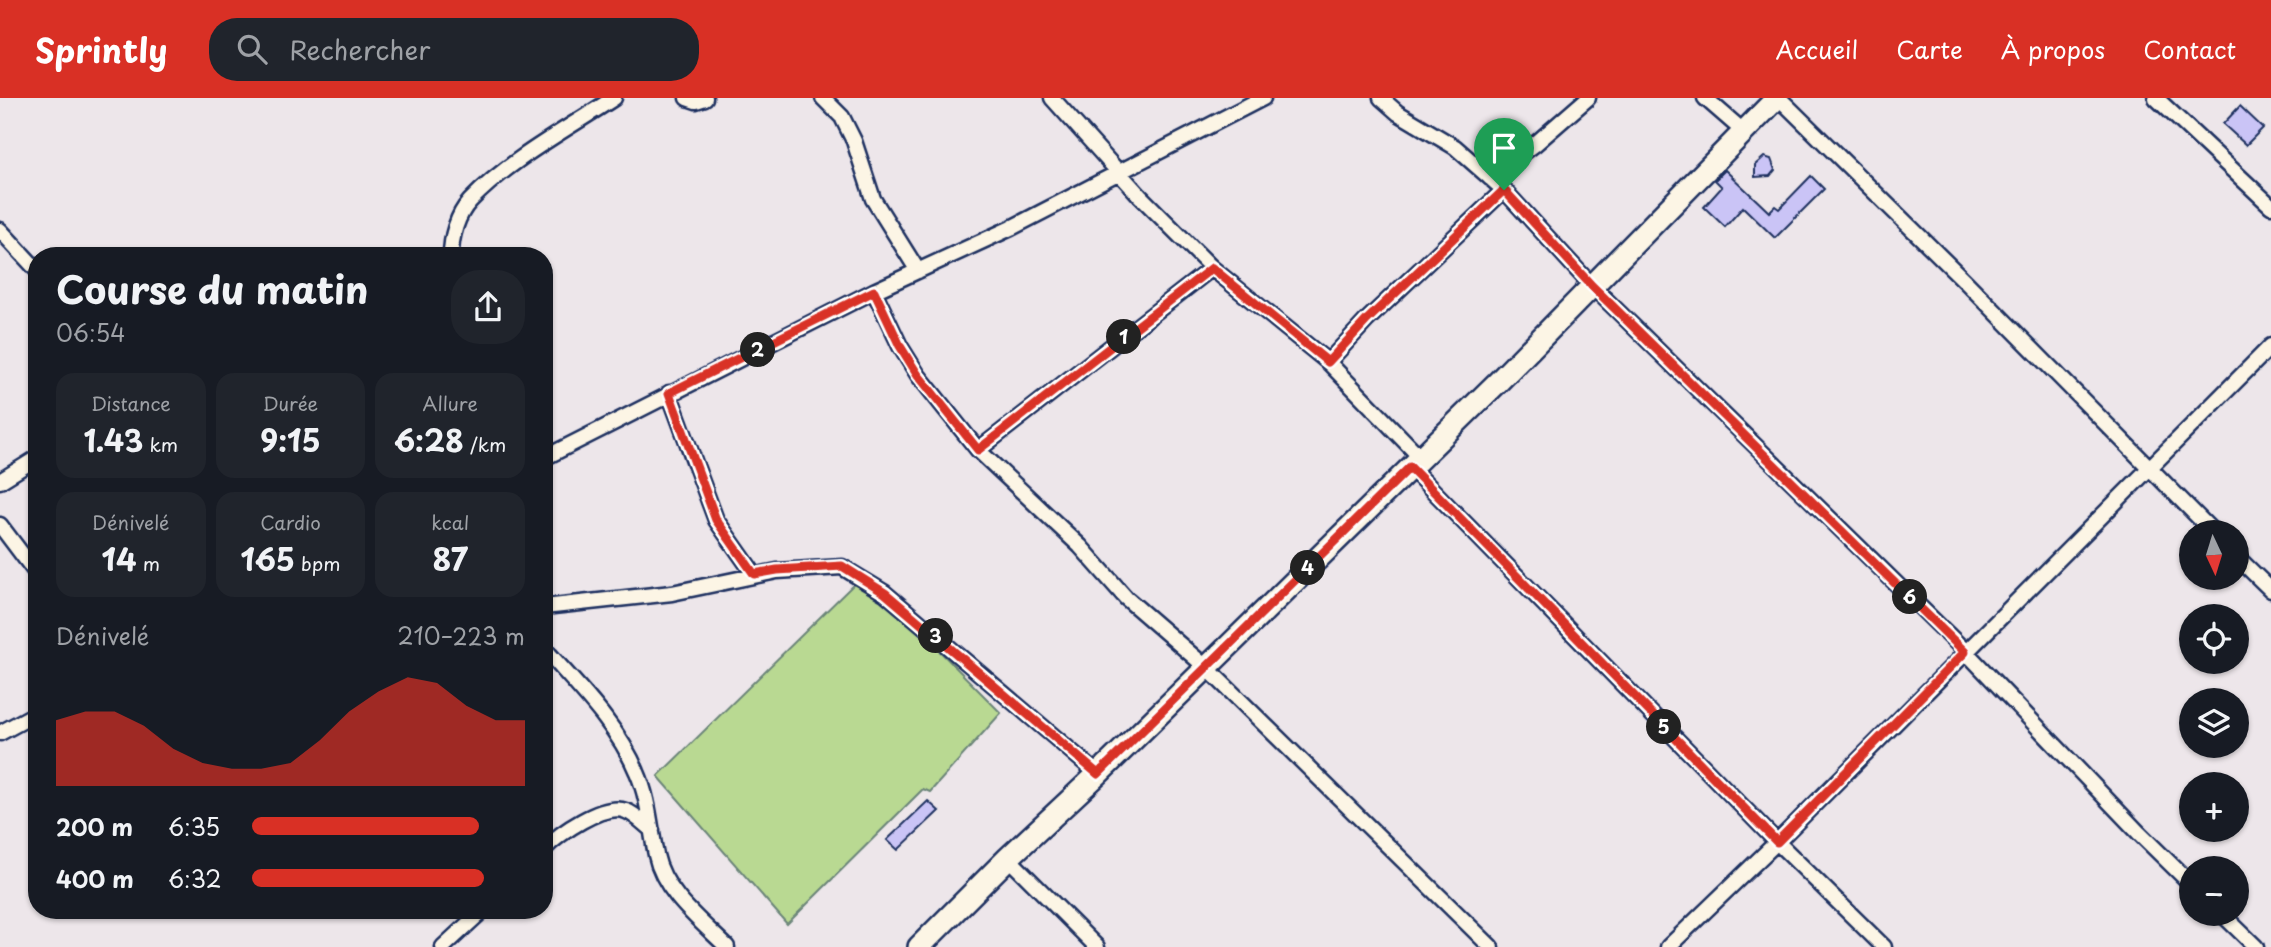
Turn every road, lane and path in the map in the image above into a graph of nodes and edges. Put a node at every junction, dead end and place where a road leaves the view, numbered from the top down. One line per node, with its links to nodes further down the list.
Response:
1 (614, 98): 18 (street)
2 (687, 98): 3 (street)
3 (705, 98)
4 (823, 98): 21 (street)
5 (1052, 98): 13 (street)
6 (1264, 98): 13 (street)
7 (1381, 98): 14 (street)
8 (1588, 98): 14 (street)
9 (1705, 98): 12 (street)
10 (1778, 98): 12 (main road); 31 (street)
11 (2159, 99): 16 (street)
12 (1743, 131): 22 (main road)
13 (1119, 173): 20 (street); 21 (street)
14 (1490, 178): 15 (street)
15 (1504, 190): 22 (street); 25 (street)
16 (2271, 206)
17 (0, 230): 19 (street)
18 (452, 247)
19 (28, 260)
20 (1212, 268): 25 (street); 27 (street)
21 (918, 271): 23 (street)
22 (1592, 286): 29 (main road); 40 (street)
23 (874, 291): 26 (street); 27 (street)
24 (2271, 346): 31 (street)
25 (1328, 362): 29 (street)
26 (669, 393): 28 (street); 37 (street)
27 (978, 450): 42 (street)
28 (553, 453)
29 (1415, 462): 42 (main road); 48 (street)
30 (28, 464): 32 (street)
31 (2148, 467): 33 (street); 40 (street)
32 (0, 481)
33 (2201, 520)
34 (0, 525): 35 (street)
35 (28, 562)
36 (2249, 569): 38 (street)
37 (754, 574): 39 (street); 45 (street)
38 (2271, 590)
39 (553, 606)
40 (1965, 652): 48 (street); 50 (street)
41 (553, 658): 46 (street)
42 (1207, 668): 45 (main road); 57 (street)
43 (28, 718): 44 (street)
44 (0, 733)
45 (1098, 774): 49 (main road)
46 (652, 830): 47 (street); 54 (street)
47 (553, 842)
48 (1777, 842): 58 (street); 59 (street)
49 (1008, 858): 55 (main road); 56 (street)
50 (2179, 872)
51 (473, 919): 53 (street)
52 (2234, 926): 60 (street)
53 (443, 947)
54 (727, 947)
55 (919, 947)
56 (1097, 947)
57 (1491, 947)
58 (1668, 947)
59 (1884, 947)
60 (2256, 947)

